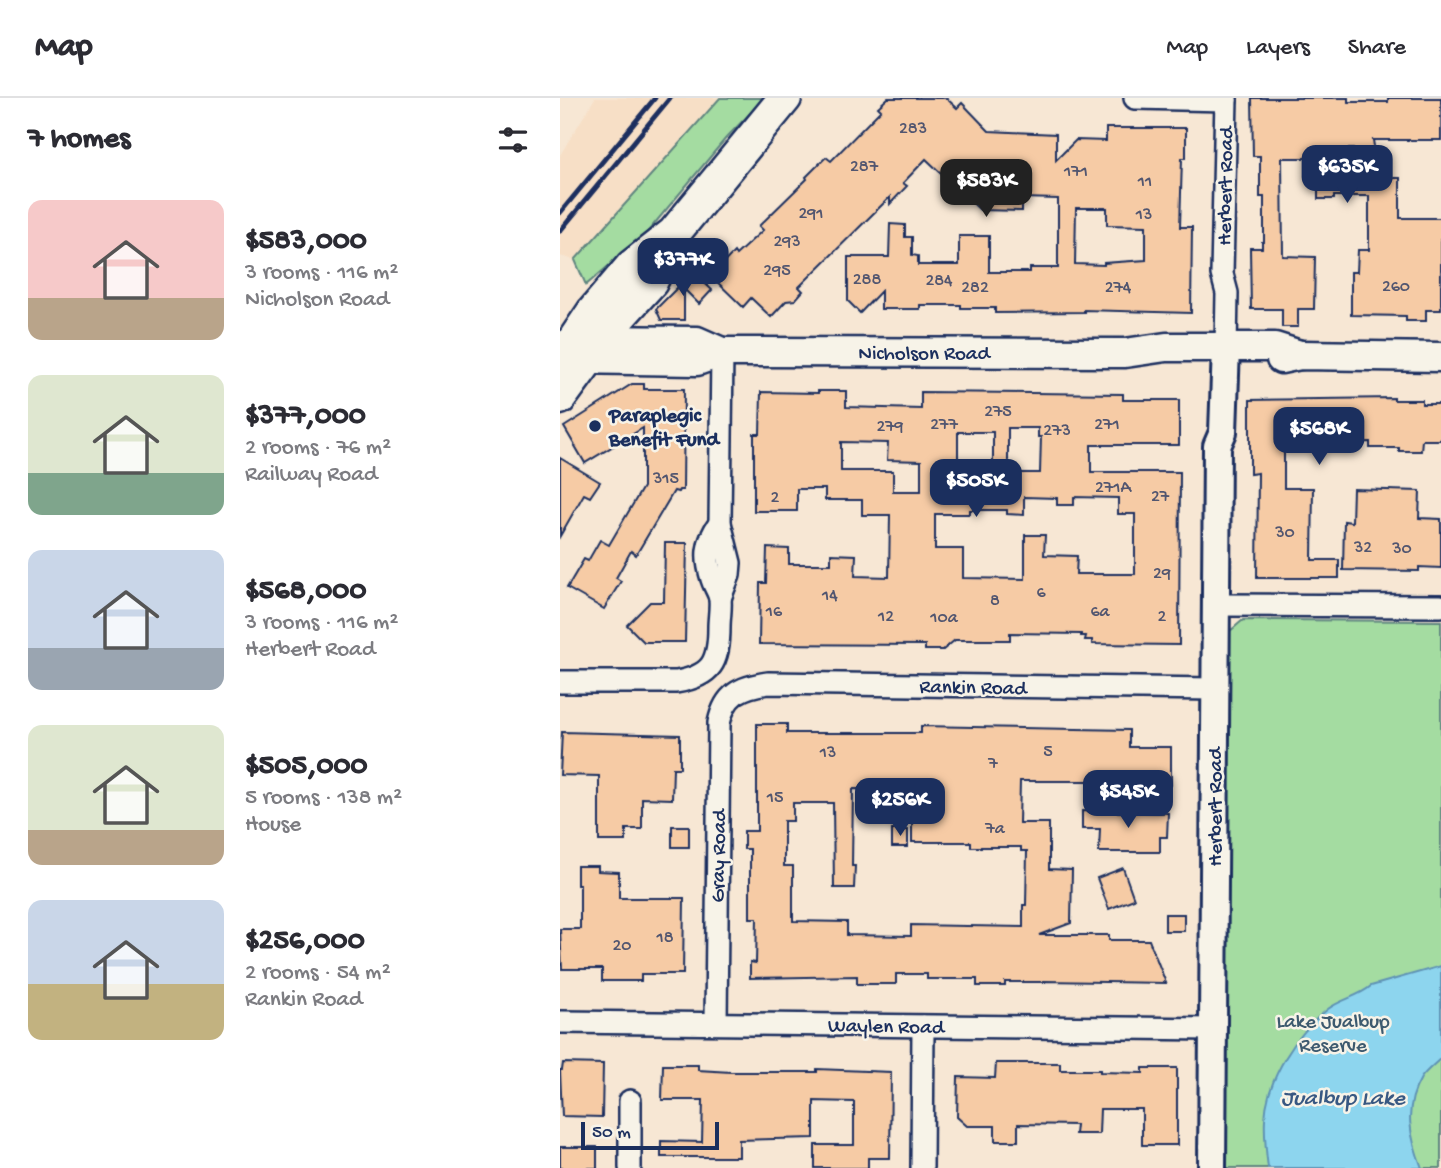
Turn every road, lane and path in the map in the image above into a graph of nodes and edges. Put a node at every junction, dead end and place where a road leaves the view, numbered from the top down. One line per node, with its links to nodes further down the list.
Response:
1 (785, 98): 4 (main road)
2 (1135, 98): 3 (street)
3 (1226, 99): 6 (street, Herbert Road)
4 (572, 351): 5 (main road, Nicholson Road); 8 (main road)
5 (722, 352): 6 (main road, Nicholson Road); 11 (street)
6 (1218, 354): 7 (main road, Nicholson Road); 9 (street, Herbert Road)
7 (1441, 357)
8 (560, 398)
9 (1216, 605): 10 (street); 12 (street, Herbert Road)
10 (1441, 606)
11 (560, 682)
12 (1215, 689): 13 (street, Rankin Road); 17 (street, Herbert Road)
13 (734, 694): 15 (street, Gray Road)
14 (560, 1022): 15 (street, Waylen Road)
15 (716, 1023): 16 (street, Waylen Road)
16 (922, 1026): 17 (street, Waylen Road); 20 (street)
17 (1213, 1029): 21 (street, Herbert Road)
18 (630, 1101): 19 (street)
19 (630, 1168)
20 (922, 1168)
21 (1212, 1168)

